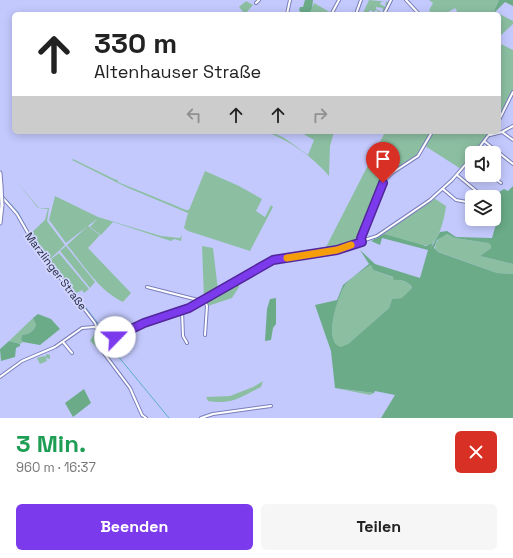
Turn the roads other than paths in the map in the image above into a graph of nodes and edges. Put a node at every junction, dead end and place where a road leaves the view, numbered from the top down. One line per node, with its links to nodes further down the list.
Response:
1 (259, 0): 7 (street)
2 (290, 0): 8 (street)
3 (339, 0): 9 (street)
4 (361, 0): 10 (street)
5 (392, 0): 11 (street)
6 (406, 0): 12 (street)
7 (256, 3)
8 (287, 12)
9 (333, 12)
10 (357, 12)
11 (385, 12)
12 (417, 12)
13 (513, 92): 14 (street)
14 (501, 116)
15 (513, 126): 16 (street)
16 (502, 132): 20 (street)
17 (431, 134): 32 (street)
18 (493, 134): 19 (street)
19 (489, 135): 21 (street)
20 (513, 140)
21 (484, 142): 22 (street); 23 (street)
22 (481, 146)
23 (513, 164)
24 (465, 166): 26 (street)
25 (0, 173): 31 (main road, bridge)
26 (457, 175): 27 (street); 28 (street)
27 (443, 190): 30 (street); 32 (street)
28 (475, 190)
29 (0, 195): 36 (street, Marzlinger Straße)
30 (465, 202)
31 (0, 224)
32 (362, 242): 34 (street)
33 (147, 287): 34 (street)
34 (203, 300): 35 (street); 38 (street)
35 (182, 311): 37 (street); 40 (street)
36 (97, 328): 37 (street); 39 (street)
37 (116, 335): 44 (street)
38 (204, 335)
39 (63, 342): 41 (street); 42 (street)
40 (187, 343)
41 (72, 353)
42 (0, 377)
43 (271, 406): 45 (street)
44 (146, 418)
45 (202, 418)

